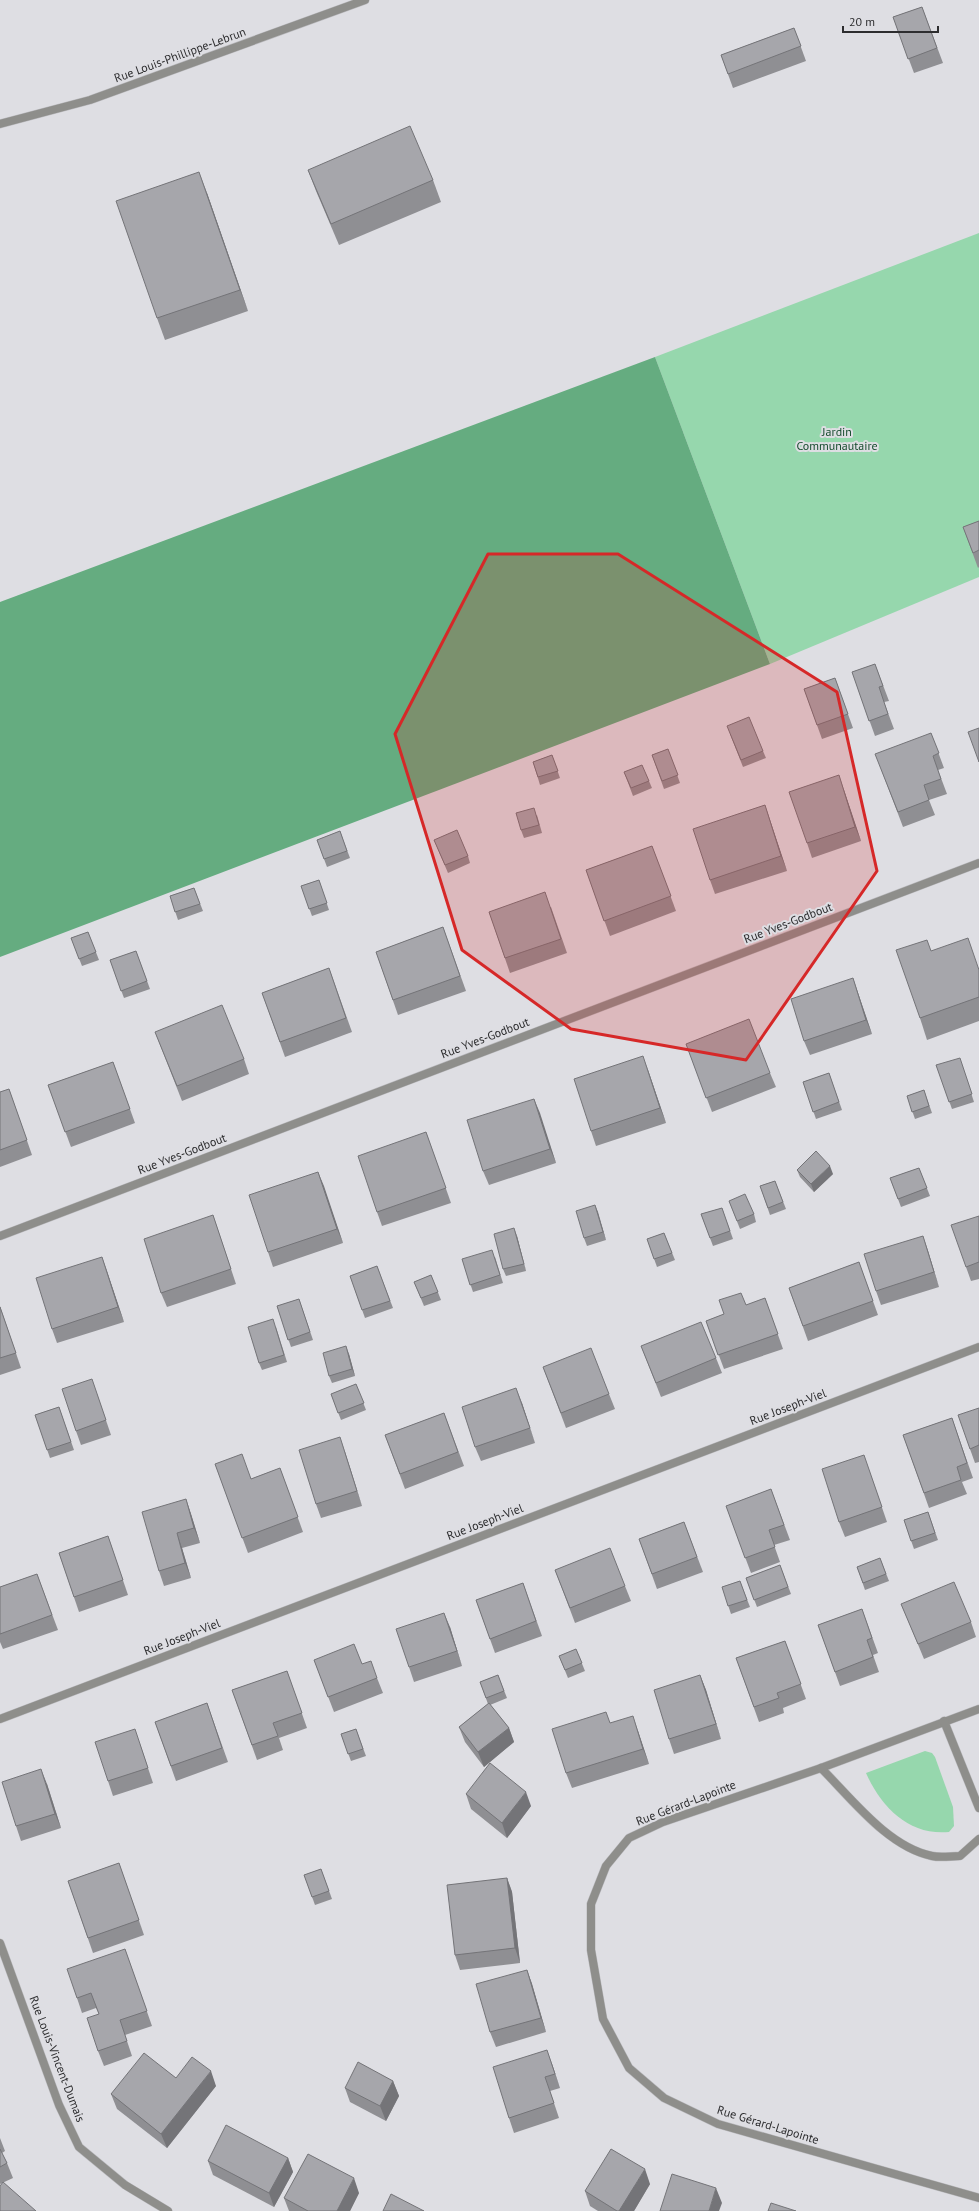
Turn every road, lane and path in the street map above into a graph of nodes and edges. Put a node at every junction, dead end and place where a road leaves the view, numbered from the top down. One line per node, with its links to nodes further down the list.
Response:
1 (365, 0): 2 (street, Rue Louis-Phillippe-Lebrun)
2 (0, 124)
3 (979, 863): 4 (street, Rue Yves-Godbout)
4 (0, 1236)
5 (979, 1347): 7 (street, Rue Joseph-Viel)
6 (979, 1709): 8 (street, Rue Gérard-Lapointe)
7 (0, 1719)
8 (944, 1721): 9 (street, Rue Gérard-Lapointe); 10 (street)
9 (821, 1768): 11 (street); 13 (street, Rue Gérard-Lapointe)
10 (979, 1808)
11 (979, 1839)
12 (0, 1943): 14 (street, Rue Louis-Vincent-Dumais)
13 (979, 2198)
14 (168, 2211)

